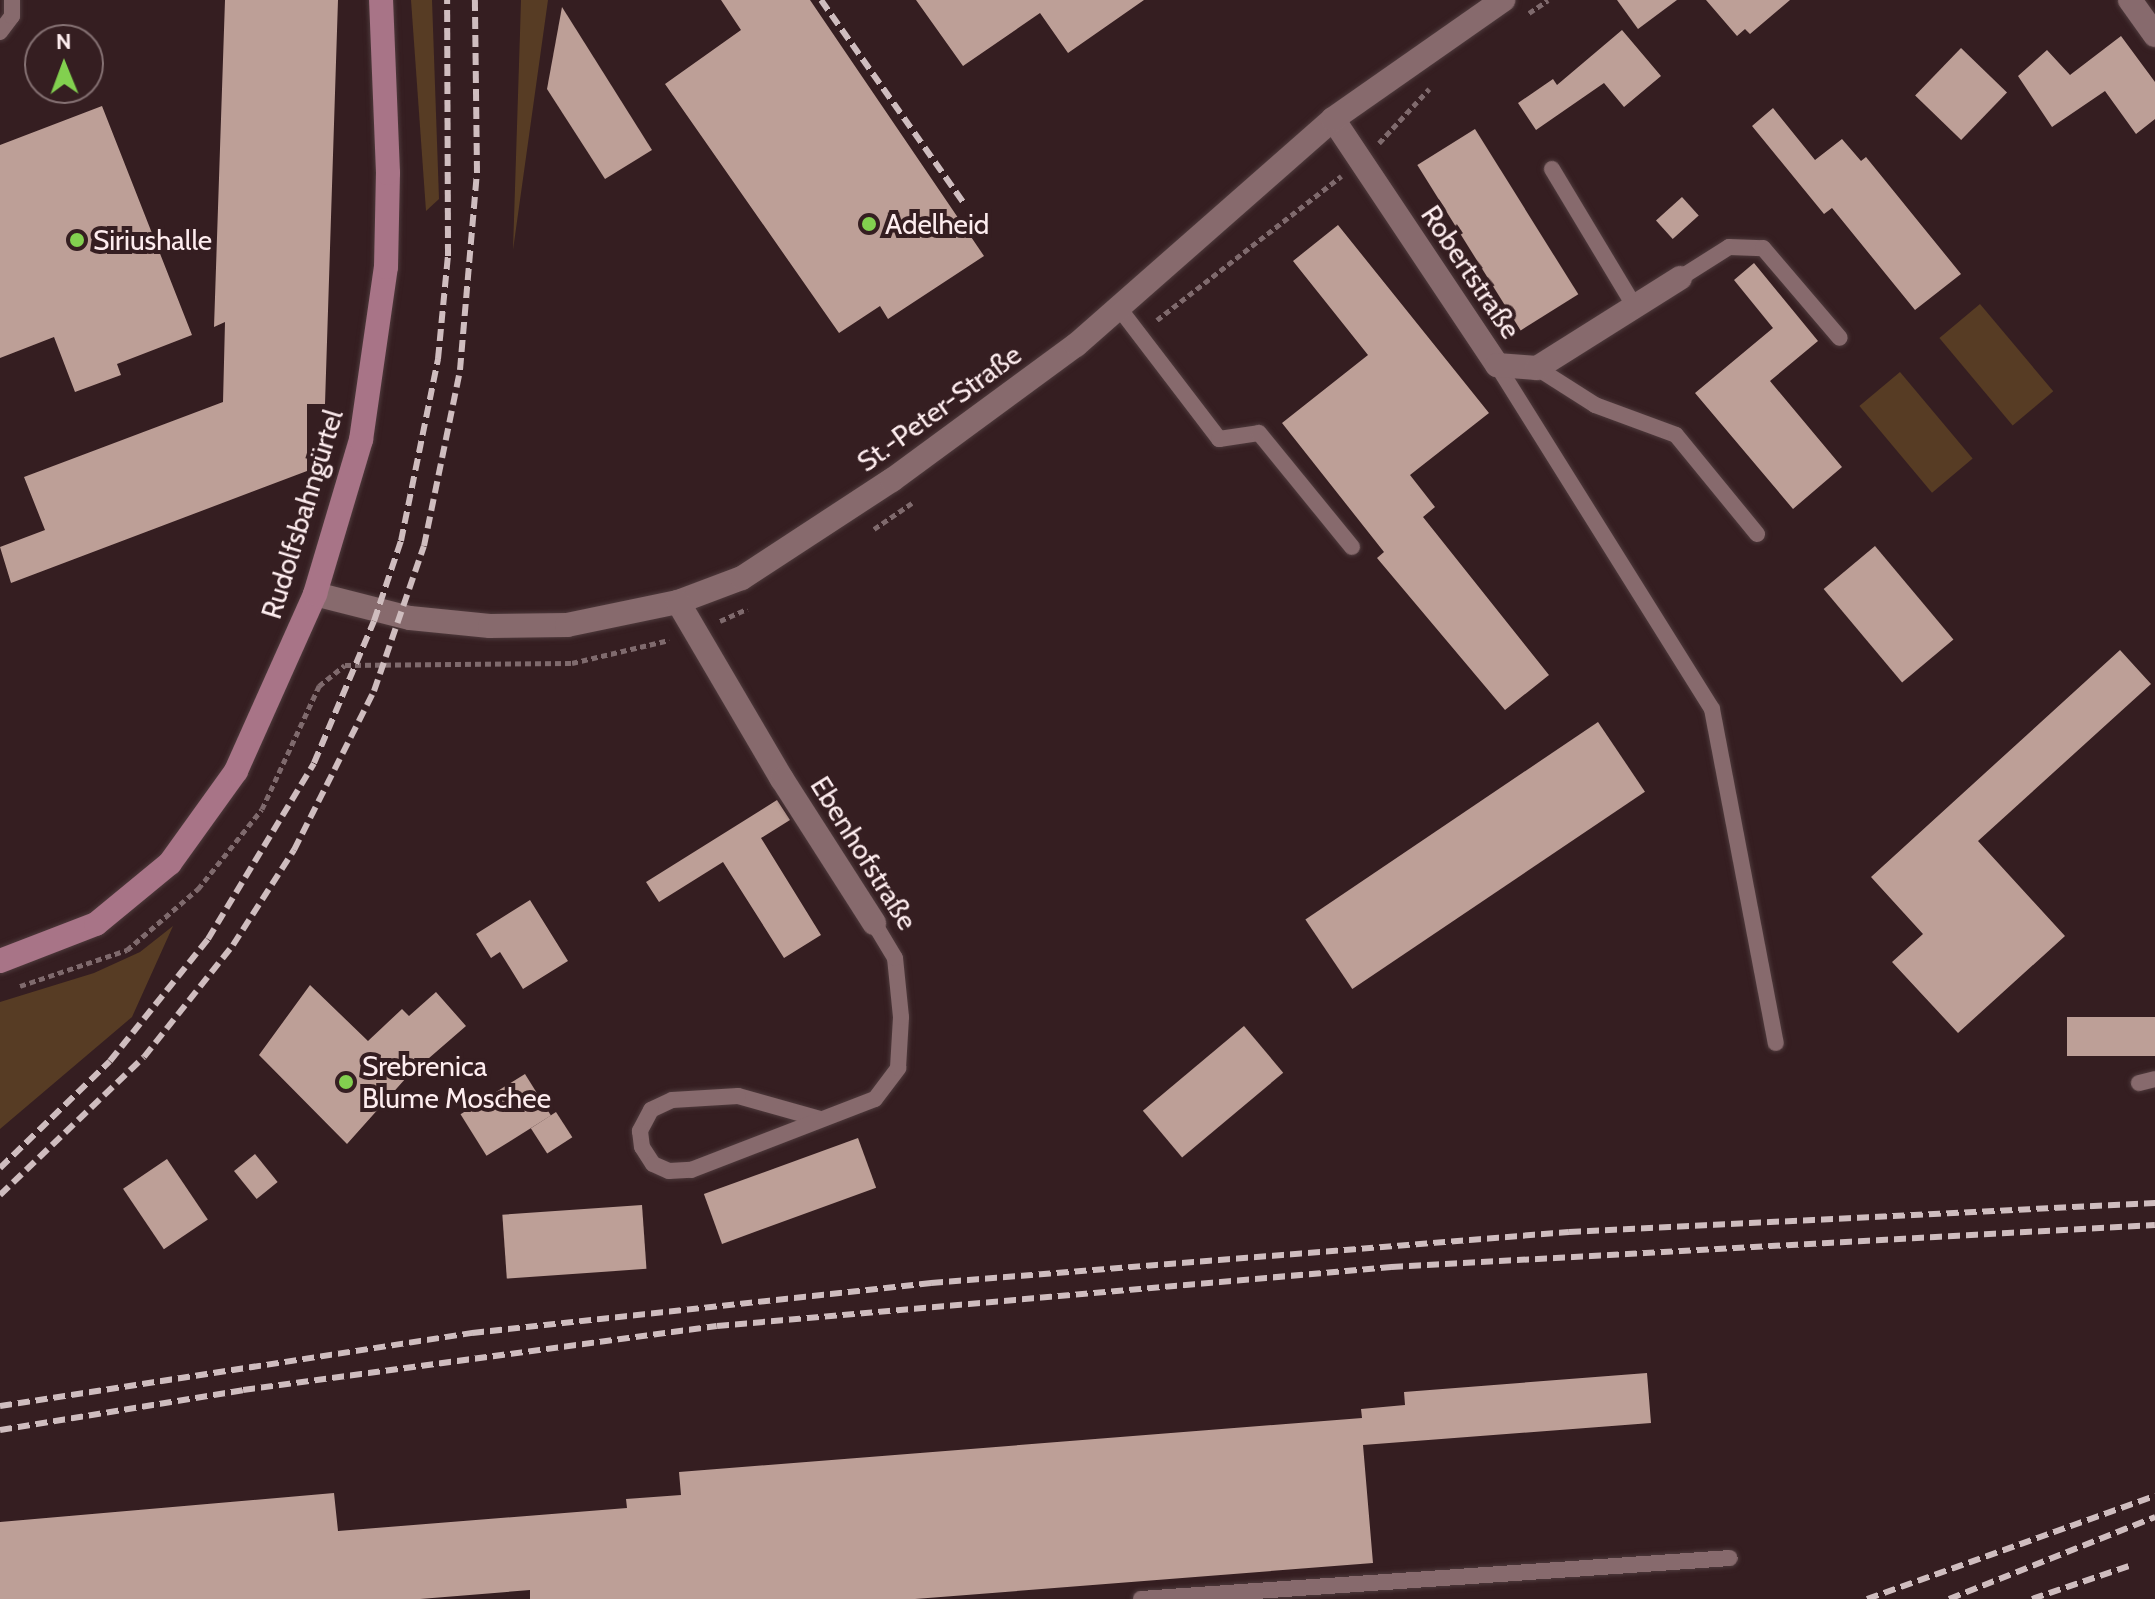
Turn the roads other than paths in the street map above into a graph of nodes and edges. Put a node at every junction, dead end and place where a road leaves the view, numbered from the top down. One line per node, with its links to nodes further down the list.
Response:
1 (12, 0): 5 (lane)
2 (381, 0): 17 (street, Rudolfsbahngürtel)
3 (2130, 0): 6 (street)
4 (1487, 4): 7 (street, St.-Peter-Straße)
5 (0, 32)
6 (2155, 35)
7 (1333, 119): 11 (street, St.-Peter-Straße); 13 (street, Robertstraße)
8 (1552, 169): 10 (lane)
9 (1680, 278): 10 (street, Robertstraße); 12 (lane)
10 (1635, 307): 14 (street, Robertstraße)
11 (1119, 308): 16 (lane); 18 (street, St.-Peter-Straße)
12 (1840, 338)
13 (1497, 365): 14 (street, Robertstraße); 21 (lane)
14 (1537, 368): 15 (lane)
15 (1757, 534)
16 (1352, 547)
17 (315, 594): 18 (street, St.-Peter-Straße); 20 (street, Rudolfsbahngürtel)
18 (678, 602): 19 (street, Ebenhofstraße)
19 (874, 923): 22 (lane, Ebenhofstraße)
20 (0, 961)
21 (1776, 1043)
22 (820, 1119): 22 (lane, Ebenhofstraße)
23 (1730, 1558): 24 (lane)
24 (1141, 1599)

